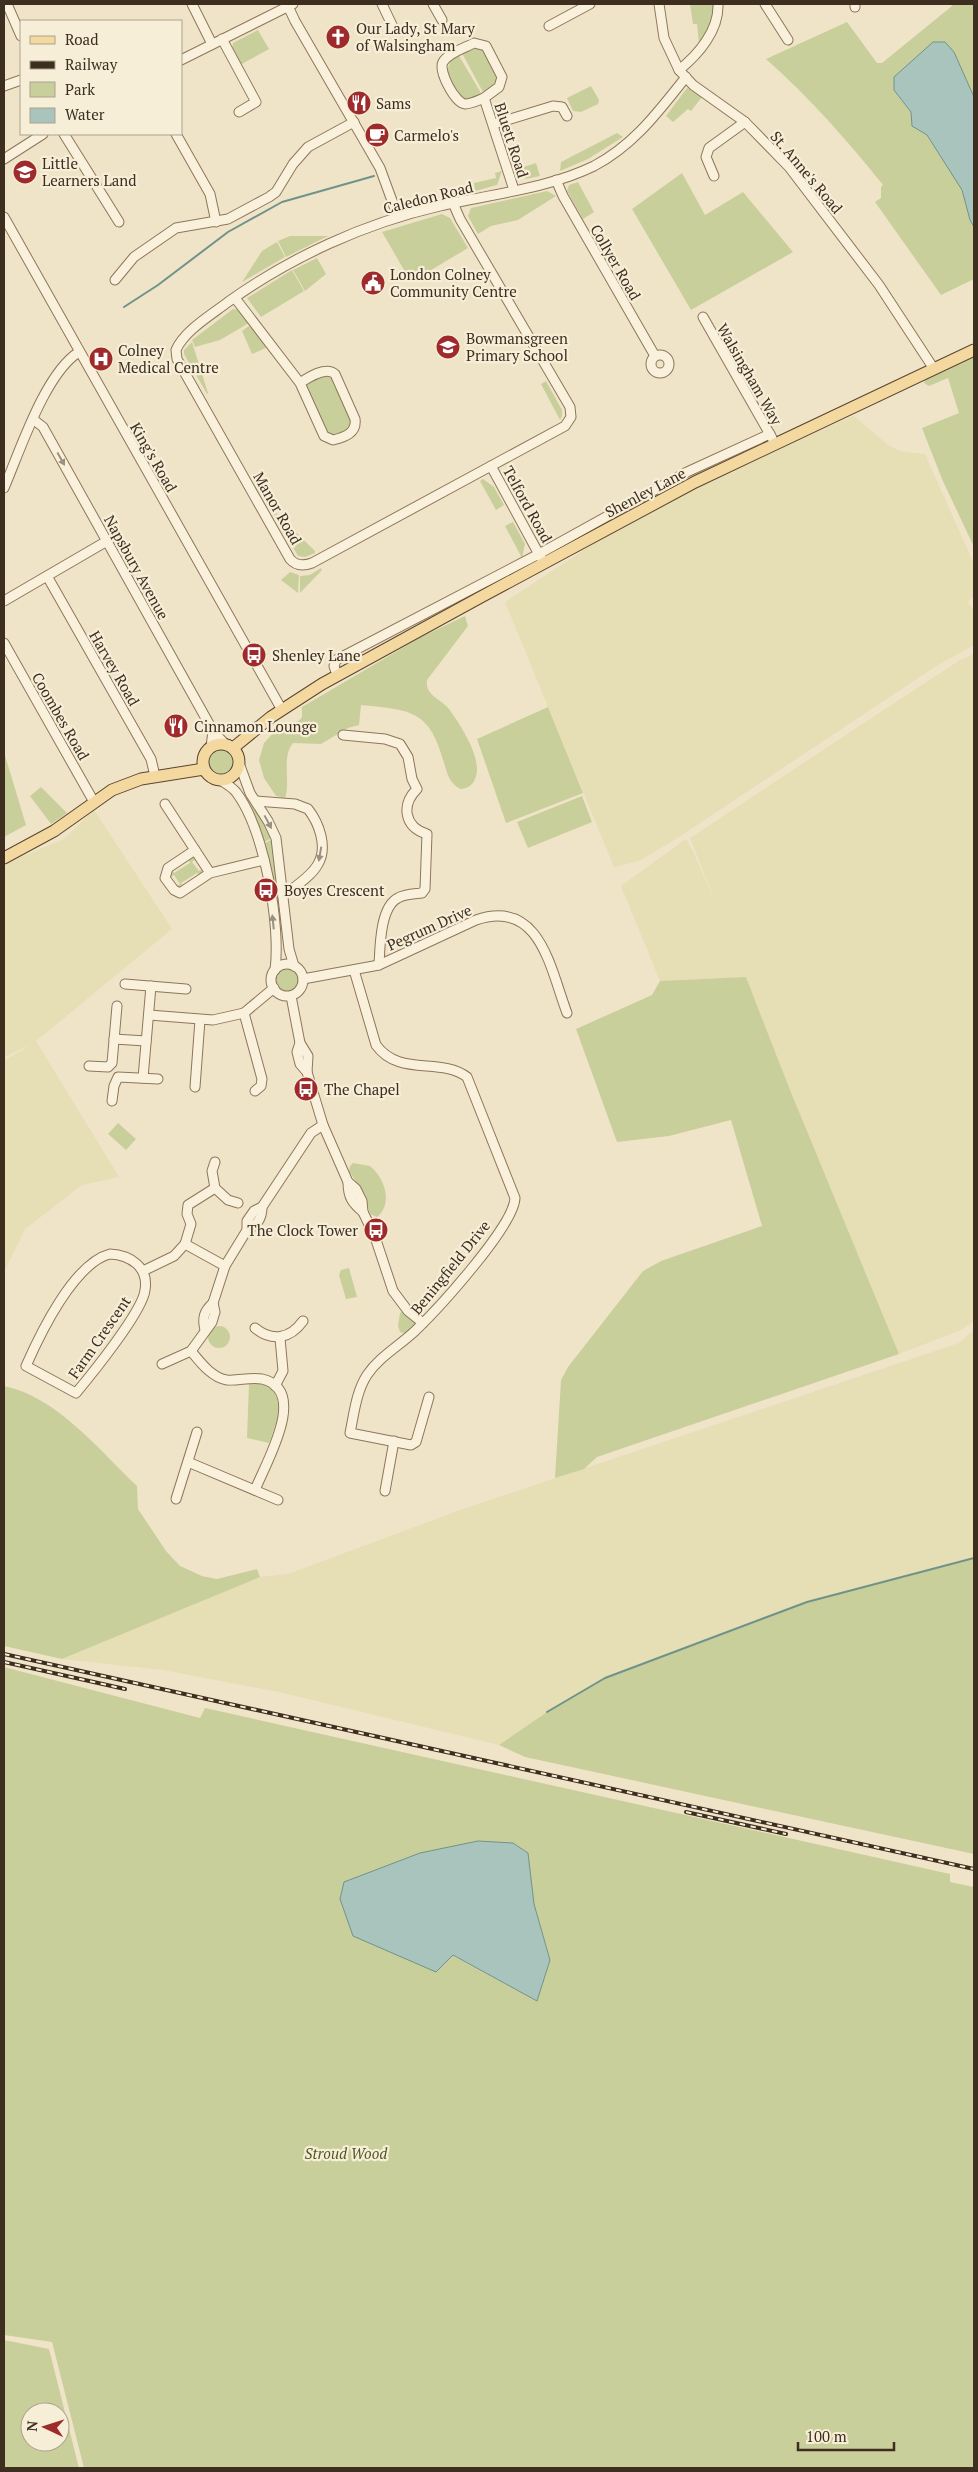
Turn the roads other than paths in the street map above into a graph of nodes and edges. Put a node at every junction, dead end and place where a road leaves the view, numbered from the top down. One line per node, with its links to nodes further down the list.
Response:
1 (7, 4): 13 (street)
2 (192, 4): 16 (street)
3 (382, 4): 12 (street)
4 (433, 4): 10 (street)
5 (590, 4): 11 (street)
6 (659, 4): 18 (street, St. Anne's Road)
7 (718, 4): 18 (street)
8 (765, 4): 15 (street)
9 (289, 5): 14 (street); 25 (street)
10 (442, 20)
11 (549, 26)
12 (393, 28)
13 (20, 34)
14 (222, 39): 16 (street); 23 (street)
15 (788, 40)
16 (212, 44): 17 (street)
17 (182, 59)
18 (679, 70): 19 (street, St. Anne's Road)
19 (686, 78): 26 (street, St. Anne's Road); 33 (street, Caledon Road)
20 (20, 80): 21 (street)
21 (4, 86)
22 (484, 98): 22 (street, Bluett Road); 27 (street, Bluett Road)
23 (239, 112)
24 (568, 116): 27 (street)
25 (354, 122): 37 (street); 39 (street)
26 (744, 122): 32 (street); 47 (street, St. Anne's Road)
27 (494, 124): 34 (street, Bluett Road)
28 (41, 135): 31 (street)
29 (65, 135): 38 (street)
30 (177, 135): 39 (street)
31 (4, 159)
32 (714, 176)
33 (556, 180): 34 (street, Caledon Road); 46 (street, Collyer Road)
34 (514, 190): 35 (street, Caledon Road)
35 (453, 203): 37 (street, Caledon Road); 52 (street, Telford Road)
36 (4, 217): 45 (street, King's Road)
37 (398, 218): 41 (street, Caledon Road)
38 (119, 222)
39 (216, 222): 40 (street)
40 (115, 280)
41 (235, 298): 43 (street, Caledon Road); 48 (street)
42 (703, 317): 50 (street, Walsingham Way)
43 (176, 350): 52 (street, Manor Road)
44 (974, 350): 47 (main road, Shenley Lane)
45 (79, 352): 49 (street); 59 (street, King's Road)
46 (655, 356)
47 (934, 369): 51 (main road, Shenley Lane)
48 (300, 383): 48 (street)
49 (34, 420): 53 (street); 54 (street, Napsbury Avenue, one-way to 54)
50 (770, 434): 51 (street, Walsingham Way); 55 (street, Shenley Lane)
51 (775, 445): 55 (main road, Shenley Lane)
52 (491, 466): 55 (street, Telford Road)
53 (4, 488)
54 (107, 541): 56 (street); 60 (street, Napsbury Avenue)
55 (542, 558): 59 (main road, Shenley Lane)
56 (47, 576): 57 (street); 66 (street, Harvey Road)
57 (4, 601)
58 (4, 643): 69 (street, Coombes Road)
59 (282, 710): 62 (main road, Shenley Lane)
60 (214, 731): 62 (street, Napsbury Avenue); 63 (street)
61 (343, 734): 76 (street)
62 (229, 746): 63 (main road); 64 (main road)
63 (211, 747): 65 (main road)
64 (239, 763): 67 (main road); 68 (street)
65 (204, 769): 66 (main road); 67 (main road)
66 (155, 776): 69 (main road)
67 (220, 780): 73 (street)
68 (256, 801): 75 (street, one-way to 75); 75 (street, one-way to 75)
69 (94, 802): 72 (main road)
70 (165, 804): 71 (street)
71 (195, 850): 74 (street); 74 (street)
72 (4, 858)
73 (264, 860): 74 (street); 78 (street, one-way to 73)
74 (210, 873)
75 (282, 896): 77 (street)
76 (379, 965): 79 (street, Pegrum Drive); 88 (street, Pegrum Drive)
77 (294, 966): 78 (street); 80 (street)
78 (275, 970): 83 (street)
79 (354, 970): 80 (street, Pegrum Drive); 107 (street, Beningfield Drive)
80 (304, 979): 85 (street)
81 (125, 984): 82 (street)
82 (151, 986): 84 (street); 89 (street)
83 (274, 988): 85 (street); 87 (street)
84 (186, 989)
85 (291, 996): 99 (street)
86 (117, 1006): 91 (street)
87 (244, 1013): 90 (street); 97 (street)
88 (567, 1013)
89 (149, 1015): 90 (street); 92 (street)
90 (200, 1020): 96 (street)
91 (114, 1038): 92 (street); 93 (street)
92 (146, 1041): 94 (street)
93 (89, 1066)
94 (143, 1078): 95 (street); 98 (street)
95 (158, 1079)
96 (195, 1087)
97 (255, 1091)
98 (112, 1101)
99 (324, 1125): 104 (street); 107 (street)
100 (215, 1162): 101 (street)
101 (214, 1188): 102 (street); 103 (street)
102 (238, 1202)
103 (185, 1244): 104 (street); 105 (street)
104 (225, 1266): 110 (street)
105 (143, 1272): 105 (street, Farm Crescent)
106 (303, 1321): 109 (street)
107 (422, 1323): 115 (street, Beningfield Drive)
108 (255, 1328): 109 (street)
109 (280, 1338): 112 (street)
110 (191, 1351): 111 (street); 112 (street)
111 (162, 1364)
112 (275, 1386): 117 (street)
113 (429, 1397): 115 (street, Beningfield Drive)
114 (197, 1432): 116 (street)
115 (394, 1441): 118 (street)
116 (188, 1462): 117 (street); 119 (street)
117 (255, 1490): 120 (street)
118 (385, 1491)
119 (176, 1499)
120 (278, 1500)

